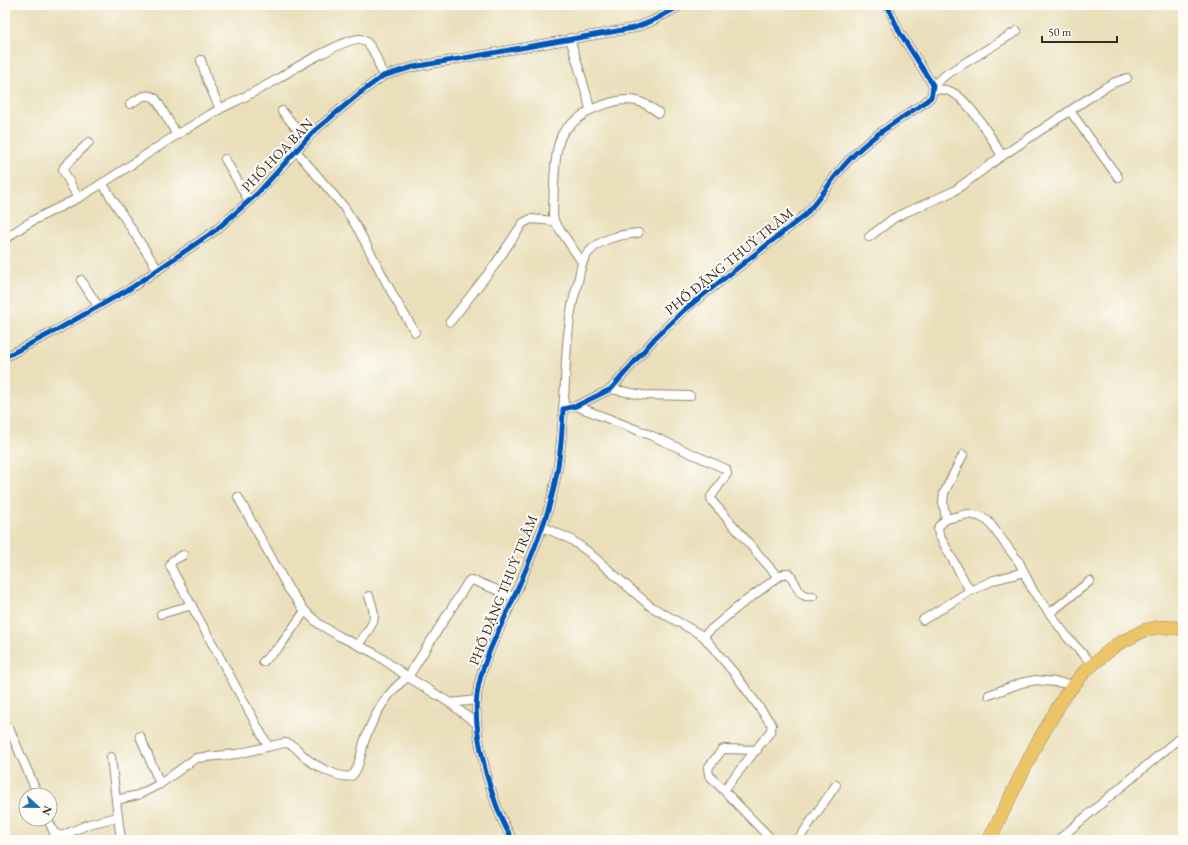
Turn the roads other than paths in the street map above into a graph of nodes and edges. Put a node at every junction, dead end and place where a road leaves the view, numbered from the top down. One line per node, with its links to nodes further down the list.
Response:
1 (682, 5): 4 (street, PHỐ HOA BAN)
2 (887, 5): 8 (street)
3 (1017, 31): 8 (street, PHỐ ĐẶNG THUỲ TRÂM)
4 (570, 38): 6 (street, PHỐ HOA BAN); 11 (street)
5 (201, 60): 10 (street)
6 (383, 76): 10 (street); 16 (street, PHỐ HOA BAN)
7 (1127, 78): 13 (street)
8 (933, 87): 19 (street); 36 (street, PHỐ ĐẶNG THUỲ TRÂM)
9 (130, 104): 15 (street)
10 (220, 109): 15 (street)
11 (590, 110): 14 (street); 25 (street)
12 (282, 111): 16 (street)
13 (1070, 111): 19 (street); 21 (street)
14 (659, 113)
15 (176, 135): 22 (street)
16 (306, 140): 18 (street, PHỐ HOA BAN)
17 (89, 142): 23 (street)
18 (296, 151): 24 (street, PHỐ HOA BAN); 34 (street)
19 (1002, 156): 27 (street)
20 (225, 159): 24 (street)
21 (1118, 177)
22 (102, 183): 23 (street); 30 (street)
23 (78, 198): 28 (street)
24 (249, 201): 30 (street, PHỐ HOA BAN)
25 (554, 221): 29 (street); 33 (street)
26 (638, 233): 29 (street)
27 (869, 237)
28 (5, 240)
29 (582, 262): 39 (street)
30 (158, 270): 32 (street, PHỐ HOA BAN)
31 (81, 280): 32 (street)
32 (98, 306): 35 (street, PHỐ HOA BAN)
33 (450, 322)
34 (415, 332)
35 (5, 357)
36 (611, 389): 37 (street); 38 (street, PHỐ ĐẶNG THUỲ TRÂM)
37 (690, 396)
38 (576, 406): 39 (street, PHỐ ĐẶNG THUỲ TRÂM); 46 (street)
39 (563, 409): 43 (street, PHỐ ĐẶNG THUỲ TRÂM)
40 (963, 455): 42 (street)
41 (238, 497): 53 (street)
42 (946, 519): 45 (street); 48 (street)
43 (543, 527): 51 (street, PHỐ ĐẶNG THUỲ TRÂM); 58 (street)
44 (183, 555): 52 (street)
45 (1024, 572): 48 (street); 55 (street)
46 (778, 577): 50 (street); 58 (street)
47 (1090, 581): 55 (street)
48 (970, 591): 56 (street)
49 (369, 596): 59 (street)
50 (813, 596)
51 (514, 597): 62 (street); 65 (street, PHỐ ĐẶNG THUỲ TRÂM)
52 (192, 605): 54 (street); 71 (street)
53 (305, 611): 59 (street); 60 (street)
54 (161, 614)
55 (1050, 614): 61 (street)
56 (923, 620)
57 (1183, 628): 61 (main road)
58 (702, 636): 72 (street)
59 (358, 645): 62 (street)
60 (263, 662)
61 (1092, 664): 63 (main road)
62 (408, 677): 66 (street); 71 (street)
63 (1073, 684): 64 (street); 85 (main road)
64 (989, 695)
65 (477, 700): 66 (street); 67 (street, PHỐ ĐẶNG THUỲ TRÂM)
66 (450, 703): 67 (street)
67 (477, 724): 82 (street, PHỐ ĐẶNG THUỲ TRÂM)
68 (5, 725): 76 (street)
69 (140, 736): 74 (street)
70 (1183, 736): 86 (street)
71 (268, 746): 74 (street)
72 (757, 750): 77 (street); 77 (street)
73 (111, 757): 78 (street)
74 (160, 784): 78 (street)
75 (836, 785): 84 (street)
76 (35, 787)
77 (724, 790): 83 (street)
78 (116, 800): 79 (street)
79 (118, 817): 80 (street); 81 (street)
80 (51, 827)
81 (121, 840)
82 (513, 840)
83 (772, 840)
84 (798, 840)
85 (989, 840)
86 (1058, 840)

